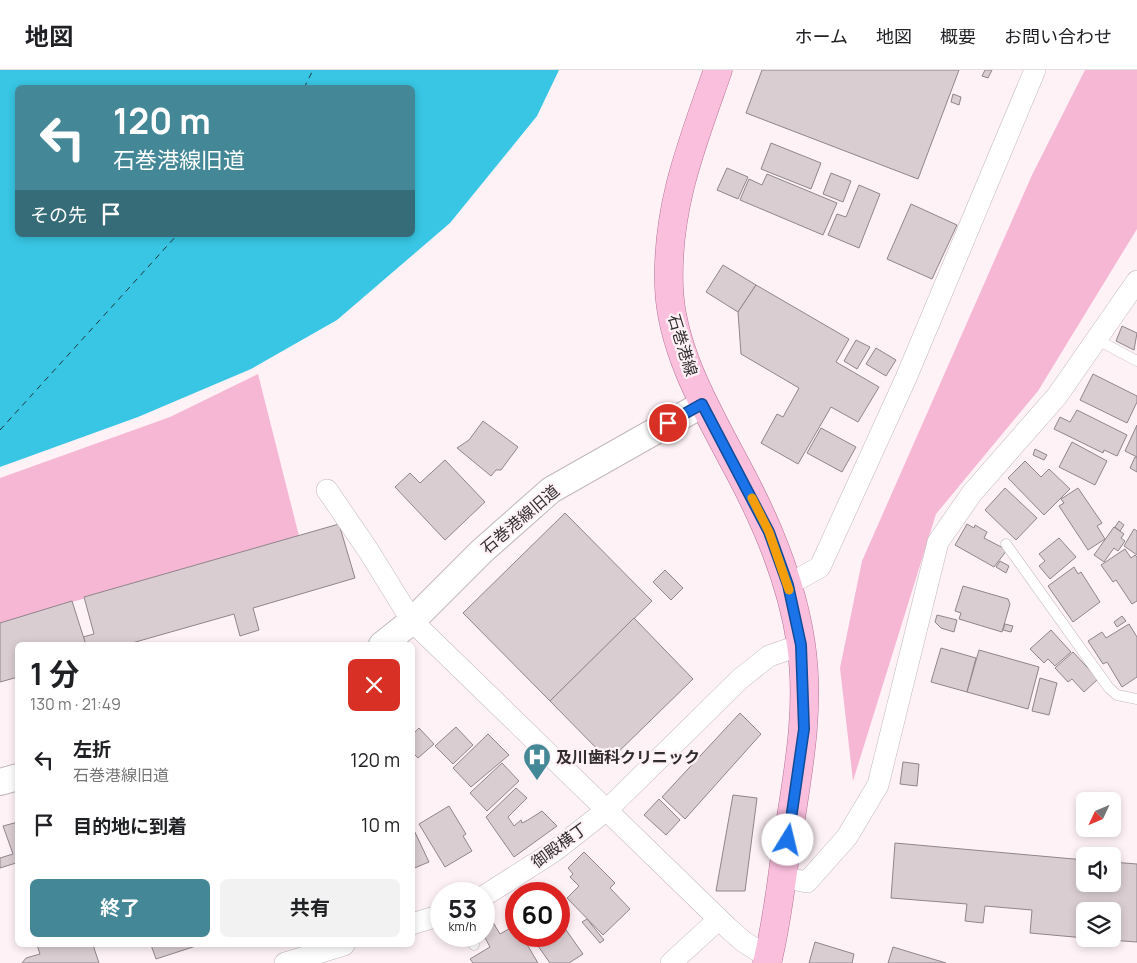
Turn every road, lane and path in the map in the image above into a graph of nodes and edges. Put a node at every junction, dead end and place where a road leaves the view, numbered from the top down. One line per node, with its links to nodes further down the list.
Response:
1 (718, 70): 6 (main road, 石巻港線)
2 (1035, 70): 9 (street)
3 (1137, 281): 4 (street)
4 (1098, 340): 5 (lane); 17 (street)
5 (1137, 360)
6 (702, 404): 9 (main road, 石巻港線); 10 (street, 石巻港線旧道)
7 (326, 490): 10 (street)
8 (1006, 544): 13 (lane)
9 (788, 585): 12 (main road, 石巻港線)
10 (412, 621): 11 (street, 石巻港線旧道); 16 (street)
11 (386, 642)
12 (801, 645): 16 (street, 御殿横丁); 17 (main road, 石巻港線)
13 (1137, 699)
14 (15, 778): 15 (street)
15 (0, 782)
16 (608, 809): 18 (street, 御殿横丁); 20 (street)
17 (782, 877): 23 (main road, 石巻港線)
18 (495, 889)
19 (430, 918): 21 (street)
20 (719, 919): 23 (street); 25 (street)
21 (415, 923)
22 (337, 947): 24 (street)
23 (768, 960)
24 (285, 963)
25 (671, 963)

